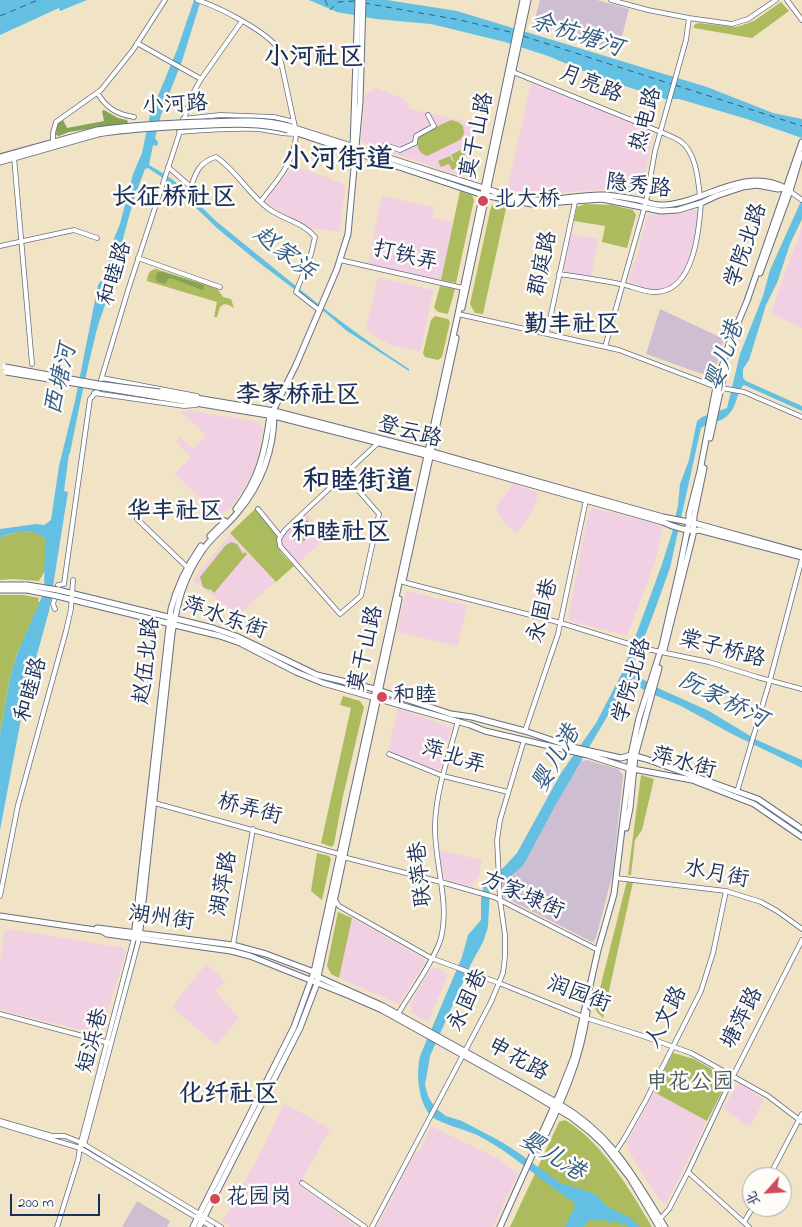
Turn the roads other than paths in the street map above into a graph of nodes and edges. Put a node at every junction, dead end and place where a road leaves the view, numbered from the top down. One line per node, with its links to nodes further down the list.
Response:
1 (165, 0): 16 (street)
2 (197, 0): 10 (street)
3 (358, 0): 15 (main road)
4 (363, 0): 15 (main road)
5 (524, 0): 11 (main road)
6 (528, 0): 11 (main road)
7 (612, 0): 12 (street)
8 (776, 0): 12 (street)
9 (787, 0): 13 (street)
10 (206, 2): 14 (street)
11 (522, 16): 17 (main road)
12 (689, 18): 27 (street, 热电路)
13 (802, 20)
14 (242, 21): 19 (street, 和睦路); 24 (street)
15 (360, 28): 31 (main road)
16 (137, 43): 19 (street); 20 (street)
17 (514, 58): 18 (main road, 莫干山路); 39 (main road, 莫干山路)
18 (514, 72): 27 (street, 月亮路); 39 (main road, 莫干山路)
19 (201, 79): 23 (street, 和睦路)
20 (98, 94): 22 (street); 28 (street)
21 (428, 115): 30 (street)
22 (134, 117)
23 (184, 119): 24 (street); 26 (street, 和睦路)
24 (295, 127): 25 (main road, 小河路, bridge); 26 (street); 31 (main road, 小河路); 42 (street)
25 (97, 132): 28 (main road, 小河路); 33 (main road, 小河路)
26 (179, 132): 37 (street, 和睦路)
27 (661, 132): 40 (street, 月亮路); 45 (street, 热电路)
28 (53, 141): 33 (main road, 小河路)
29 (802, 142): 32 (main road, 学院北路)
30 (390, 146): 35 (street); 35 (street)
31 (355, 149): 35 (main road); 39 (main road); 50 (main road)
32 (801, 152): 38 (main road, 学院北路)
33 (13, 155): 34 (main road, 小河路); 36 (main road, 小河路); 47 (street)
34 (0, 157)
35 (384, 157): 39 (main road)
36 (0, 162)
37 (167, 168): 42 (street); 49 (street, 和睦路)
38 (788, 190): 40 (main road, 隐秀路); 41 (street, 隐秀路); 44 (main road, 隐秀路); 62 (main road, 学院北路)
39 (486, 192): 43 (main road, 隐秀路); 45 (main road, 隐秀路); 54 (main road, 莫干山路); 56 (main road, 莫干山路)
40 (700, 197): 45 (main road, 隐秀路)
41 (801, 199)
42 (261, 201): 55 (street)
43 (575, 202): 45 (main road, 隐秀路); 51 (street, 郡庭路)
44 (701, 203): 45 (main road, 隐秀路); 52 (street)
45 (645, 205): 52 (street, 热电路)
46 (97, 238): 47 (street)
47 (20, 241): 48 (street); 59 (street)
48 (0, 246)
49 (138, 258): 53 (street); 61 (street, 和睦路)
50 (340, 260): 54 (street, 打铁弄); 55 (main road)
51 (559, 274): 52 (street); 57 (street, 郡庭路)
52 (622, 284): 58 (street, 热电路)
53 (220, 287)
54 (463, 288): 56 (main road, 莫干山路)
55 (320, 308): 65 (main road)
56 (459, 314): 57 (street); 68 (main road, 莫干山路)
57 (547, 333): 58 (street)
58 (605, 347): 62 (street)
59 (32, 364)
60 (3, 369): 64 (main road, 登云路, bridge)
61 (102, 378): 63 (street, 和睦路); 64 (street)
62 (720, 388): 66 (street); 73 (main road, 学院北路)
63 (94, 393): 64 (street); 85 (street)
64 (208, 402): 65 (main road, 登云路)
65 (272, 414): 67 (main road, 登云路); 68 (main road, 登云路); 78 (main road, 赵伍北路); 86 (main road, 赵伍北路)
66 (802, 417)
67 (378, 443): 68 (main road, 登云路); 69 (street)
68 (429, 454): 70 (main road, 登云路); 80 (main road, 莫干山路); 92 (main road, 莫干山路)
69 (344, 475): 75 (street); 75 (street)
70 (587, 498): 73 (main road, 登云路); 74 (main road, 登云路); 87 (street, 永固巷)
71 (258, 509): 75 (street)
72 (137, 519): 78 (street)
73 (692, 523): 74 (main road, 学院北路); 76 (main road, 登云路)
74 (691, 530): 77 (main road, 登云路); 89 (main road, 学院北路)
75 (280, 536)
76 (802, 553)
77 (802, 558): 90 (street)
78 (187, 567): 86 (main road, 赵伍北路)
79 (73, 580): 84 (street, 和睦路)
80 (403, 582): 87 (street, 棠子桥路); 92 (main road, 莫干山路)
81 (0, 585): 82 (main road, 萍水东街)
82 (27, 587): 83 (main road, 萍水东街); 84 (main road, 萍水东街, bridge)
83 (0, 590)
84 (72, 596): 86 (main road, 萍水东街); 88 (main road, 萍水东街); 113 (street, 和睦路)
85 (55, 610)
86 (172, 618): 88 (main road, 赵伍北路); 92 (main road, 萍水东街)
87 (561, 623): 89 (street, 棠子桥路); 95 (street, 永固巷)
88 (171, 625): 93 (main road, 萍水东街); 105 (main road, 赵伍北路)
89 (662, 652): 90 (street, 棠子桥路); 100 (main road, 学院北路)
90 (770, 680): 91 (street, 棠子桥路); 104 (street)
91 (802, 689)
92 (378, 690): 93 (main road, 莫干山路); 95 (main road, 萍水街)
93 (376, 697): 94 (main road, 萍水街); 109 (main road, 莫干山路)
94 (458, 721): 96 (main road, 萍水街); 102 (street, 联萍巷)
95 (525, 732): 97 (main road, 萍水街)
96 (524, 740): 97 (main road, 萍水街); 103 (street, 永固巷)
97 (571, 749): 98 (main road, 萍水街)
98 (589, 753): 100 (main road, 萍水街); 101 (main road, 萍水街)
99 (388, 754): 102 (street, 萍北弄)
100 (633, 756): 101 (main road, 学院北路); 104 (main road, 萍水街)
101 (631, 768): 108 (main road, 萍水街); 110 (main road, 学院北路)
102 (443, 776): 103 (street, 萍北弄); 111 (street, 联萍巷)
103 (508, 792): 115 (street, 永固巷)
104 (737, 792): 107 (main road, 萍水街)
105 (152, 802): 106 (street, 桥弄街); 120 (main road, 赵伍北路)
106 (253, 829): 109 (street, 桥弄街); 122 (street, 湖萍路)
107 (802, 829)
108 (802, 837)
109 (341, 855): 111 (street, 方家埭街); 114 (main road, 莫干山路); 125 (main road, 莫干山路)
110 (618, 878): 112 (street, 水月街); 123 (main road, 学院北路); 130 (main road, 学院北路)
111 (441, 882): 115 (street, 方家埭街); 124 (street, 联萍巷)
112 (726, 891): 119 (street, 水月街); 133 (street, 人文路)
113 (0, 896)
114 (335, 900): 116 (street, 润园街); 117 (main road, 莫干山路)
115 (500, 900): 123 (street, 方家埭街); 127 (street, 永固巷)
116 (339, 906): 117 (street); 124 (street, 润园街)
117 (333, 909): 126 (main road, 莫干山路)
118 (0, 915): 120 (main road, 湖州街)
119 (802, 929)
120 (137, 936): 122 (main road, 湖州街); 126 (main road, 湖州街); 132 (street, 短浜巷)
121 (802, 940): 135 (street, 塘萍路)
122 (233, 945): 125 (main road, 湖州街)
123 (598, 950): 130 (main road, 学院北路)
124 (431, 958): 127 (street, 润园街); 129 (street, 联萍巷)
125 (314, 972): 126 (main road, 莫干山路)
126 (315, 981): 129 (main road, 申花路); 131 (main road, 申花路); 149 (main road, 莫干山路)
127 (499, 982): 130 (street, 润园街); 134 (street, 永固巷)
128 (0, 1014): 132 (street)
129 (398, 1014): 131 (main road, 申花路)
130 (585, 1017): 133 (street, 润园街); 136 (main road, 学院北路)
131 (426, 1033): 134 (main road, 申花路)
132 (109, 1043): 141 (street, 短浜巷)
133 (672, 1047): 135 (street, 润园街); 143 (street, 人文路)
134 (463, 1053): 136 (main road, 申花路); 158 (street, 永固巷)
135 (733, 1076): 138 (street, 润园街); 146 (street, 塘萍路)
136 (557, 1105): 143 (main road, 申花路); 145 (main road, 学院北路); 145 (main road, 学院北路); 160 (main road, 申花路)
137 (802, 1114): 138 (street)
138 (801, 1121): 144 (street)
139 (0, 1123): 140 (street)
140 (52, 1138): 141 (street); 142 (street)
141 (83, 1144): 142 (street); 149 (street)
142 (80, 1148): 149 (street); 152 (street)
143 (616, 1151): 150 (main road, 申花路)
144 (775, 1167)
145 (526, 1172): 159 (main road, 学院北路)
146 (688, 1172): 150 (street, 塘萍路); 151 (street)
147 (302, 1183): 157 (street)
148 (747, 1217): 151 (street)
149 (201, 1218): 153 (main road, 莫干山路); 154 (main road, 莫干山路); 155 (street); 156 (street)
150 (660, 1219): 161 (main road, 申花路)
151 (744, 1222): 162 (street)
152 (57, 1227)
153 (193, 1227)
154 (199, 1227)
155 (212, 1227)
156 (221, 1227)
157 (365, 1227)
158 (372, 1227)
159 (501, 1227)
160 (659, 1227)
161 (664, 1227)
162 (749, 1227)

